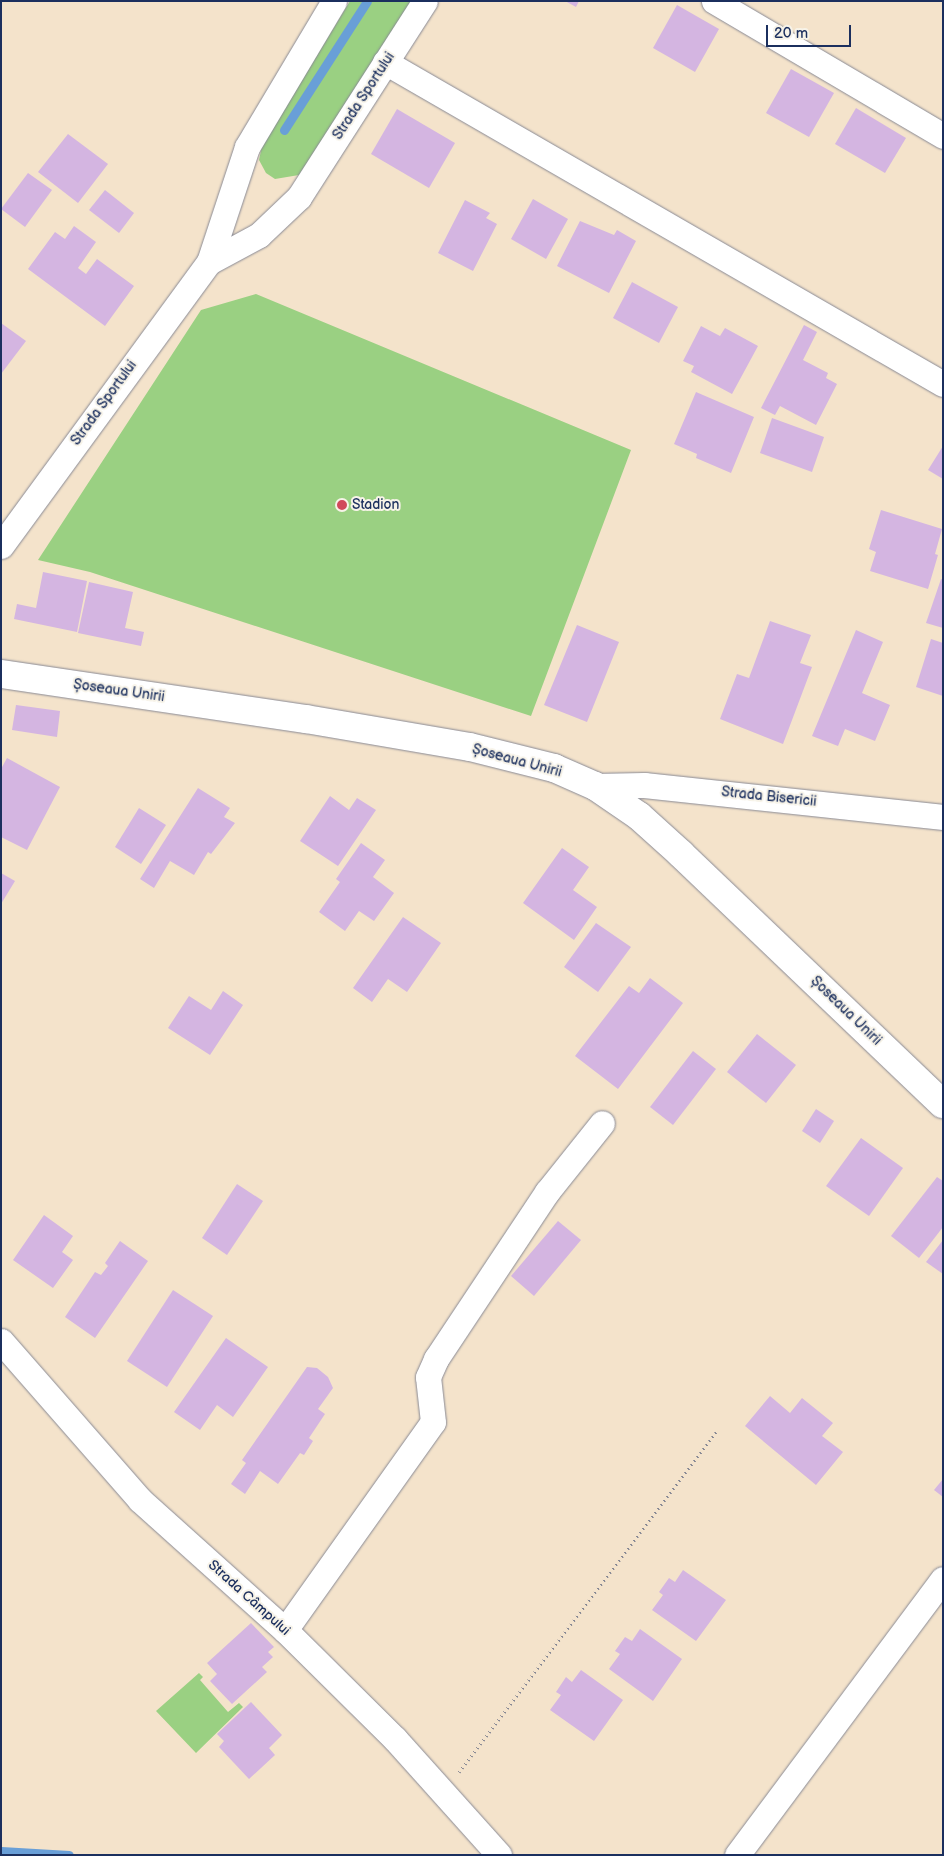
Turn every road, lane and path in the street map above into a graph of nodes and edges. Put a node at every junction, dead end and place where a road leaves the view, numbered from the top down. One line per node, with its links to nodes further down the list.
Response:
1 (334, 1): 6 (street, Strada Sportului)
2 (425, 1): 4 (street, Strada Sportului)
3 (714, 1): 5 (street)
4 (385, 62): 6 (street, Strada Sportului); 7 (street)
5 (943, 136)
6 (209, 262): 8 (street, Strada Sportului)
7 (943, 384)
8 (1, 546)
9 (1, 674): 10 (main road, Șoseaua Unirii)
10 (595, 786): 11 (street, Strada Bisericii); 12 (main road, Șoseaua Unirii)
11 (943, 817)
12 (943, 1104)
13 (602, 1124): 17 (street)
14 (1, 1341): 17 (street, Strada Câmpului)
15 (718, 1430): 18 (path)
16 (943, 1579): 20 (street)
17 (285, 1630): 18 (street, Strada Câmpului)
18 (443, 1792): 19 (street, Strada Câmpului)
19 (499, 1855)
20 (737, 1855)

